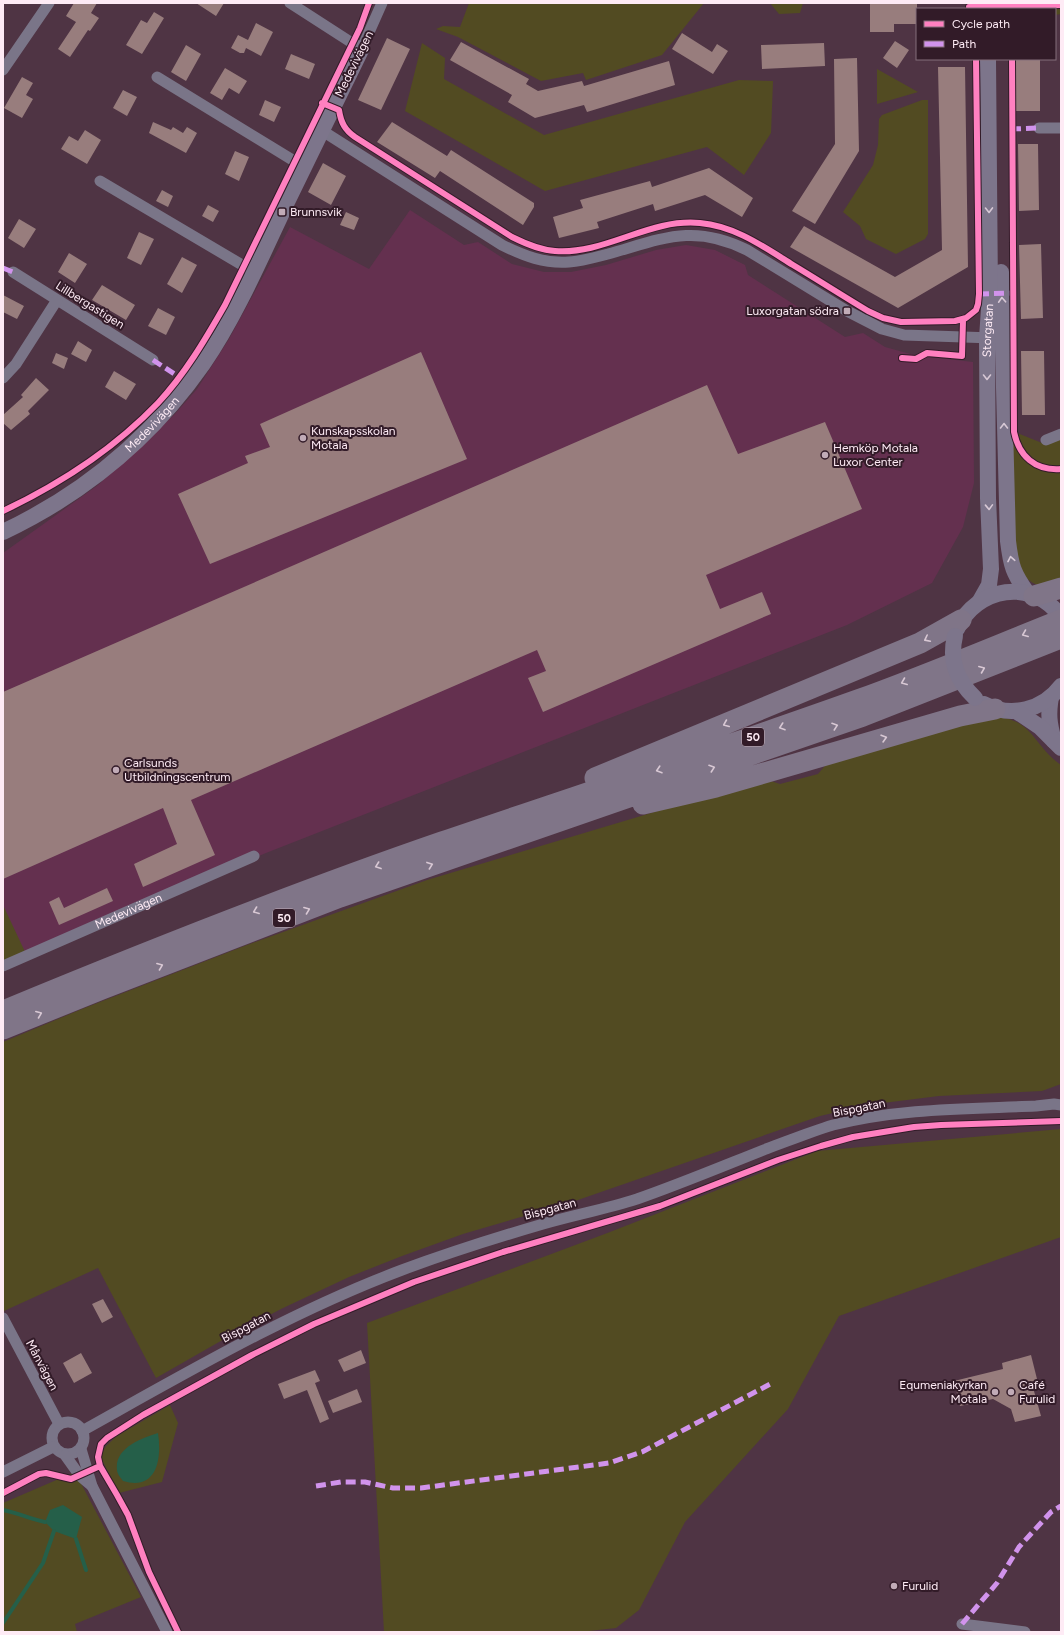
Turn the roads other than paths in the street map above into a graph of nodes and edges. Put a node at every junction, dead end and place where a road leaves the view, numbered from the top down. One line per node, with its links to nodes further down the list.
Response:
1 (49, 3): 7 (street)
2 (290, 3): 4 (street)
3 (382, 3): 4 (street, Medevivägen)
4 (362, 48): 11 (main road, Medevivägen)
5 (988, 60): 17 (main road, Storgatan, one-way to 17)
6 (999, 60): 18 (main road, Storgatan, one-way to 6)
7 (3, 70)
8 (157, 77): 12 (street)
9 (1039, 128): 10 (street)
10 (1061, 128)
11 (321, 130): 12 (main road, Medevivägen); 17 (street)
12 (304, 167): 15 (main road, Medevivägen)
13 (100, 181): 15 (street)
14 (13, 272): 16 (street, Lillbergastigen)
15 (254, 272): 23 (main road, Medevivägen)
16 (57, 300): 19 (street, Lillbergastigen); 20 (street)
17 (987, 338): 18 (street); 26 (main road, Storgatan, one-way to 26)
18 (1004, 339): 25 (main road, Storgatan, one-way to 18)
19 (152, 360)
20 (3, 378)
21 (1061, 434): 22 (street)
22 (1046, 440)
23 (3, 532)
24 (1061, 588): 25 (highway)
25 (1036, 597): 26 (main road); 27 (main road, Storgatan)
26 (980, 601): 28 (main road)
27 (1061, 618): 35 (highway, 50, one-way to 35)
28 (958, 628): 31 (main road, bridge); 35 (highway, one-way to 35)
29 (1061, 638): 34 (highway, 50, one-way to 29)
30 (1056, 691): 32 (main road); 33 (main road)
31 (995, 709): 32 (main road); 34 (highway, one-way to 31)
32 (1016, 711): 33 (main road)
33 (1058, 744)
34 (569, 817): 39 (highway, 50, one-way to 34)
35 (441, 843): 38 (highway, 50, one-way to 38)
36 (254, 856): 37 (street, Medevivägen)
37 (3, 966)
38 (3, 1011)
39 (3, 1029)
40 (1058, 1103): 43 (street, Bispgatan)
41 (3, 1318): 42 (street, Månvägen)
42 (59, 1424): 43 (street); 44 (street)
43 (82, 1431): 45 (street)
44 (53, 1447): 46 (street); 47 (street)
45 (81, 1449): 46 (street); 48 (street)
46 (65, 1455): 48 (street)
47 (3, 1472)
48 (92, 1486): 50 (street)
49 (962, 1624): 51 (street)
50 (167, 1632)
51 (1025, 1632)

